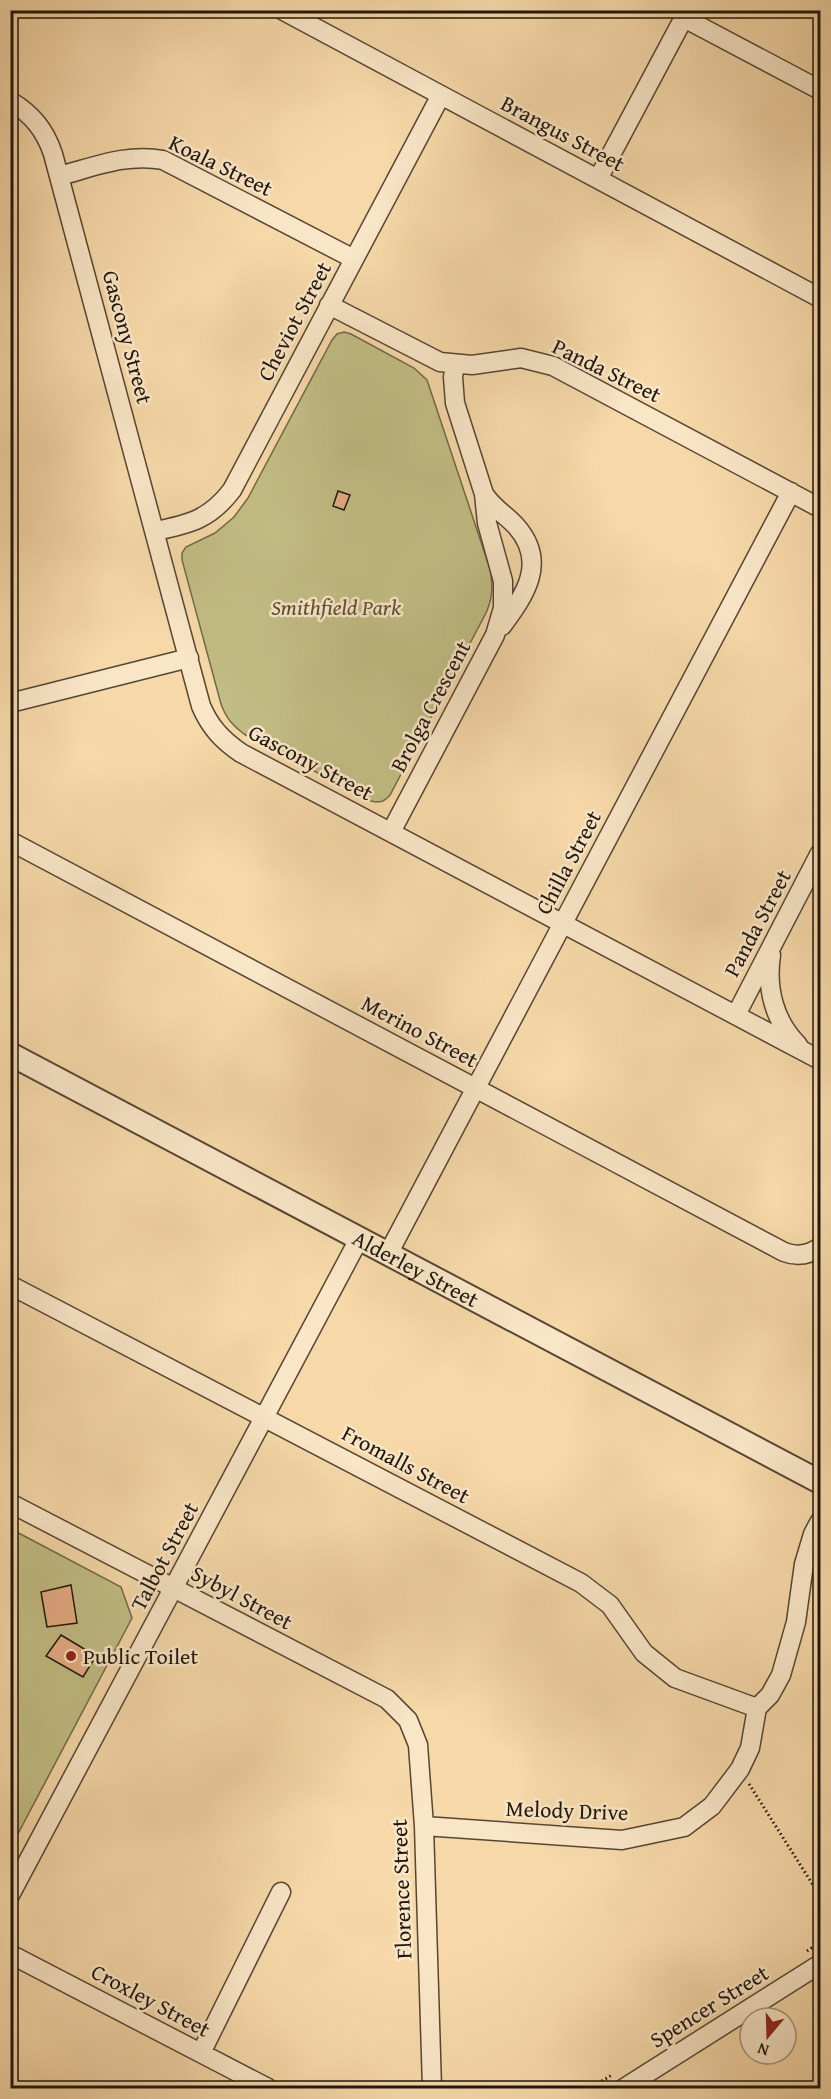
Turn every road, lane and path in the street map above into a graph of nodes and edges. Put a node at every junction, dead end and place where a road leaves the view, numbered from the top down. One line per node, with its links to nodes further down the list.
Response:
1 (282, 10): 4 (street, Brangus Street)
2 (686, 14): 3 (street); 7 (street)
3 (820, 90)
4 (441, 95): 7 (street, Brangus Street); 8 (street, Cheviot Street)
5 (10, 101): 6 (street, Gascony Street)
6 (59, 176): 8 (street, Koala Street); 15 (street, Gascony Street)
7 (598, 179): 9 (street, Brangus Street)
8 (354, 259): 10 (street, Cheviot Street)
9 (820, 298)
10 (329, 305): 11 (street, Panda Street); 15 (street, Cheviot Street)
11 (455, 365): 12 (street, Panda Street); 13 (street, Brolga Crescent)
12 (791, 492): 14 (street, Panda Street); 22 (street, Chilla Street)
13 (484, 494): 16 (street, Brolga Crescent); 16 (street, Brolga Crescent)
14 (820, 508)
15 (156, 531): 17 (street, Gascony Street)
16 (495, 635): 19 (street, Brolga Crescent)
17 (189, 658): 18 (street); 19 (street, Gascony Street)
18 (10, 703)
19 (391, 832): 22 (street, Gascony Street)
20 (10, 842): 27 (street, Merino Street)
21 (820, 853): 23 (street, Panda Street)
22 (563, 923): 24 (street, Gascony Street); 27 (street, Chilla Street)
23 (774, 942): 24 (street, Panda Street); 26 (street)
24 (736, 1015): 26 (street, Gascony Street)
25 (10, 1054): 28 (street, Alderley Street)
26 (812, 1055)
27 (476, 1088): 29 (street, Merino Street); 30 (street, Chilla Street)
28 (359, 1239): 30 (street, Alderley Street); 32 (street, Talbot Street)
29 (815, 1250)
30 (388, 1254): 33 (street, Alderley Street)
31 (10, 1285): 32 (street, Fromalls Street)
32 (265, 1417): 36 (street, Talbot Street); 38 (street, Fromalls Street)
33 (820, 1482)
34 (10, 1503): 36 (street, Sybyl Street)
35 (820, 1521): 38 (street, Melody Drive)
36 (174, 1588): 37 (street, Sybyl Street); 42 (street, Talbot Street)
37 (387, 1699): 40 (street, Florence Street)
38 (757, 1708): 39 (street, Melody Drive)
39 (740, 1769): 40 (street, Melody Drive); 43 (path)
40 (424, 1826): 48 (street, Florence Street)
41 (281, 1892): 46 (street)
42 (10, 1895)
43 (820, 1896)
44 (10, 1954): 46 (street, Croxley Street)
45 (820, 1964): 49 (street, Spencer Street)
46 (201, 2053): 47 (street, Croxley Street)
47 (268, 2088)
48 (432, 2088)
49 (624, 2088)

